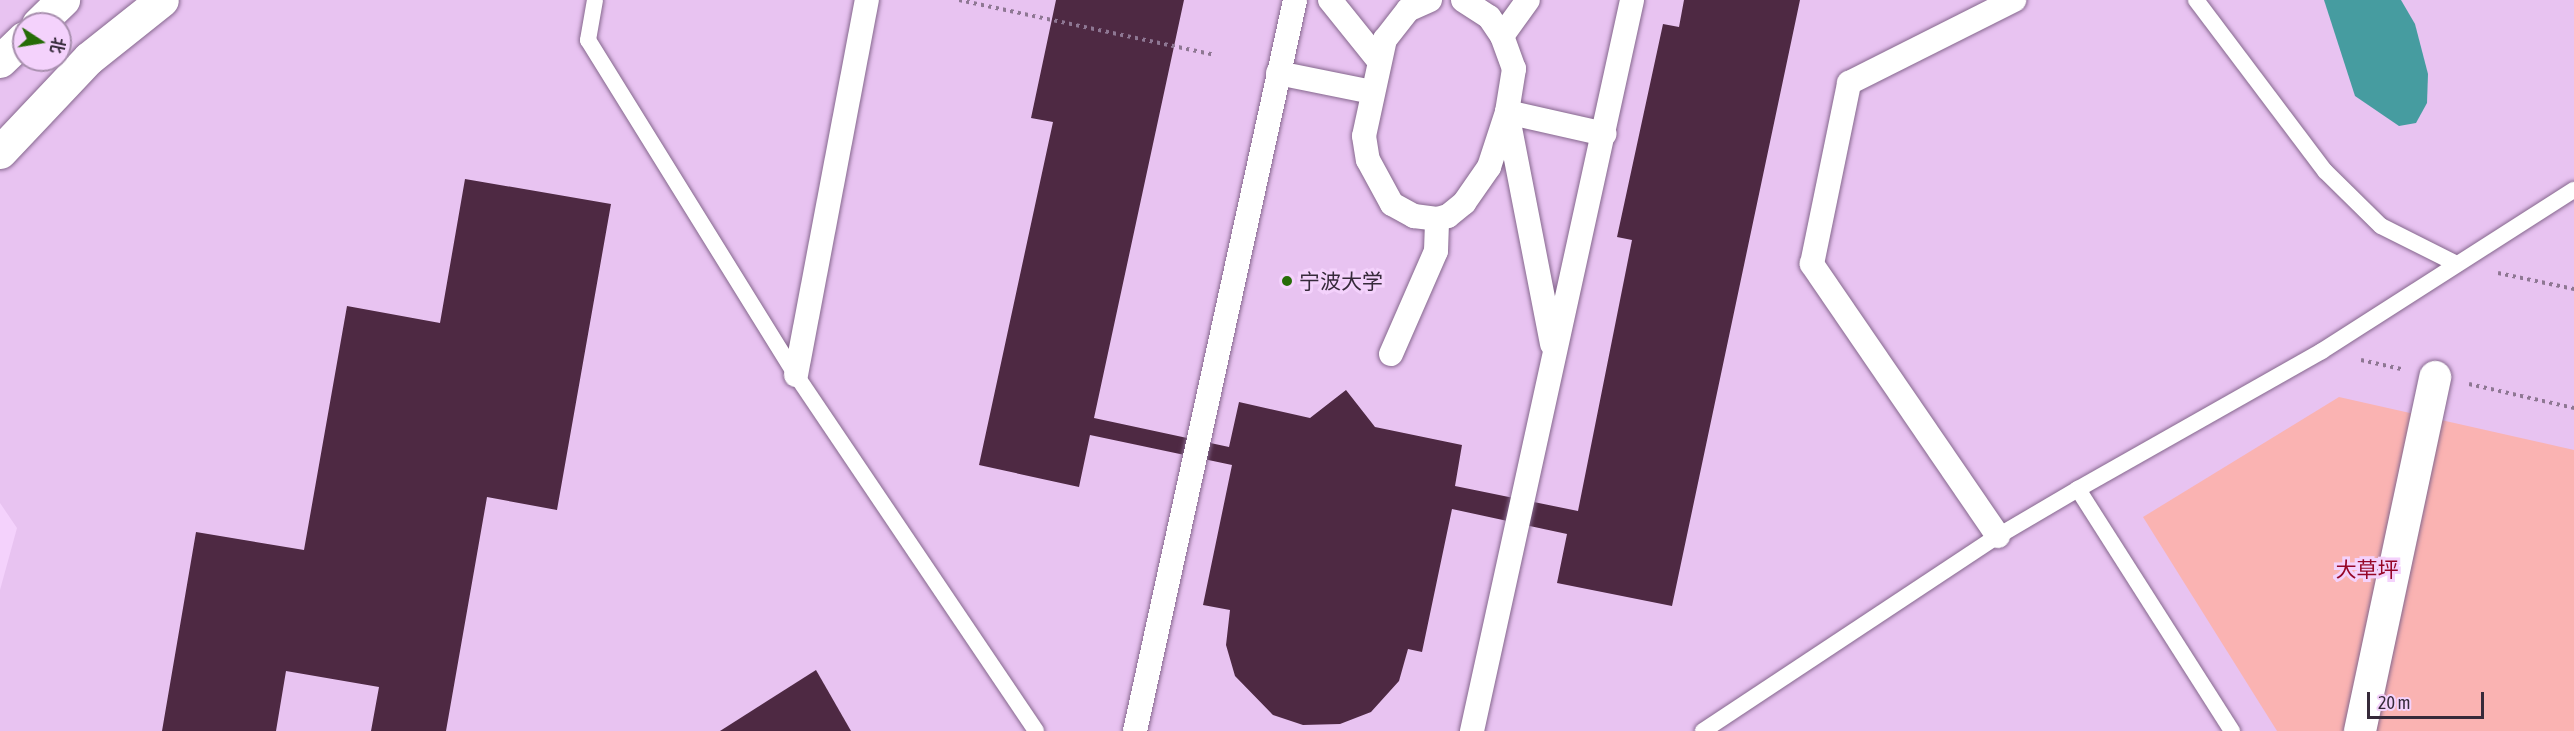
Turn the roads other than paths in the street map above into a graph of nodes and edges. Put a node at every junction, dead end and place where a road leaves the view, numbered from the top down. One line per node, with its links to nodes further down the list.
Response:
1 (63, 0): 13 (street)
2 (162, 0): 22 (street)
3 (595, 0): 28 (lane)
4 (867, 0): 28 (street)
5 (1295, 0): 18 (street)
6 (1330, 0): 17 (street)
7 (1430, 0): 17 (street)
8 (1463, 0): 14 (street)
9 (1528, 0): 14 (street)
10 (1632, 0): 21 (street)
11 (2014, 0): 31 (street)
12 (2196, 0): 25 (lane)
13 (50, 12)
14 (1502, 36): 20 (street)
15 (12, 50): 16 (street)
16 (0, 61)
17 (1379, 62): 19 (street)
18 (1278, 73): 19 (street); 33 (street)
19 (1372, 92): 24 (street)
20 (1507, 112): 21 (street); 24 (street); 26 (street)
21 (1605, 134): 26 (street)
22 (0, 152)
23 (2574, 190): 25 (lane)
24 (1437, 219): 27 (street)
25 (2457, 264): 30 (lane)
26 (1554, 352): 34 (street)
27 (1391, 354)
28 (796, 375): 32 (lane)
29 (2435, 376): 37 (street)
30 (2078, 489): 31 (lane); 36 (lane)
31 (1998, 536): 35 (lane)
32 (1036, 731)
33 (1135, 731)
34 (1472, 731)
35 (1703, 731)
36 (2232, 731)
37 (2360, 731)

